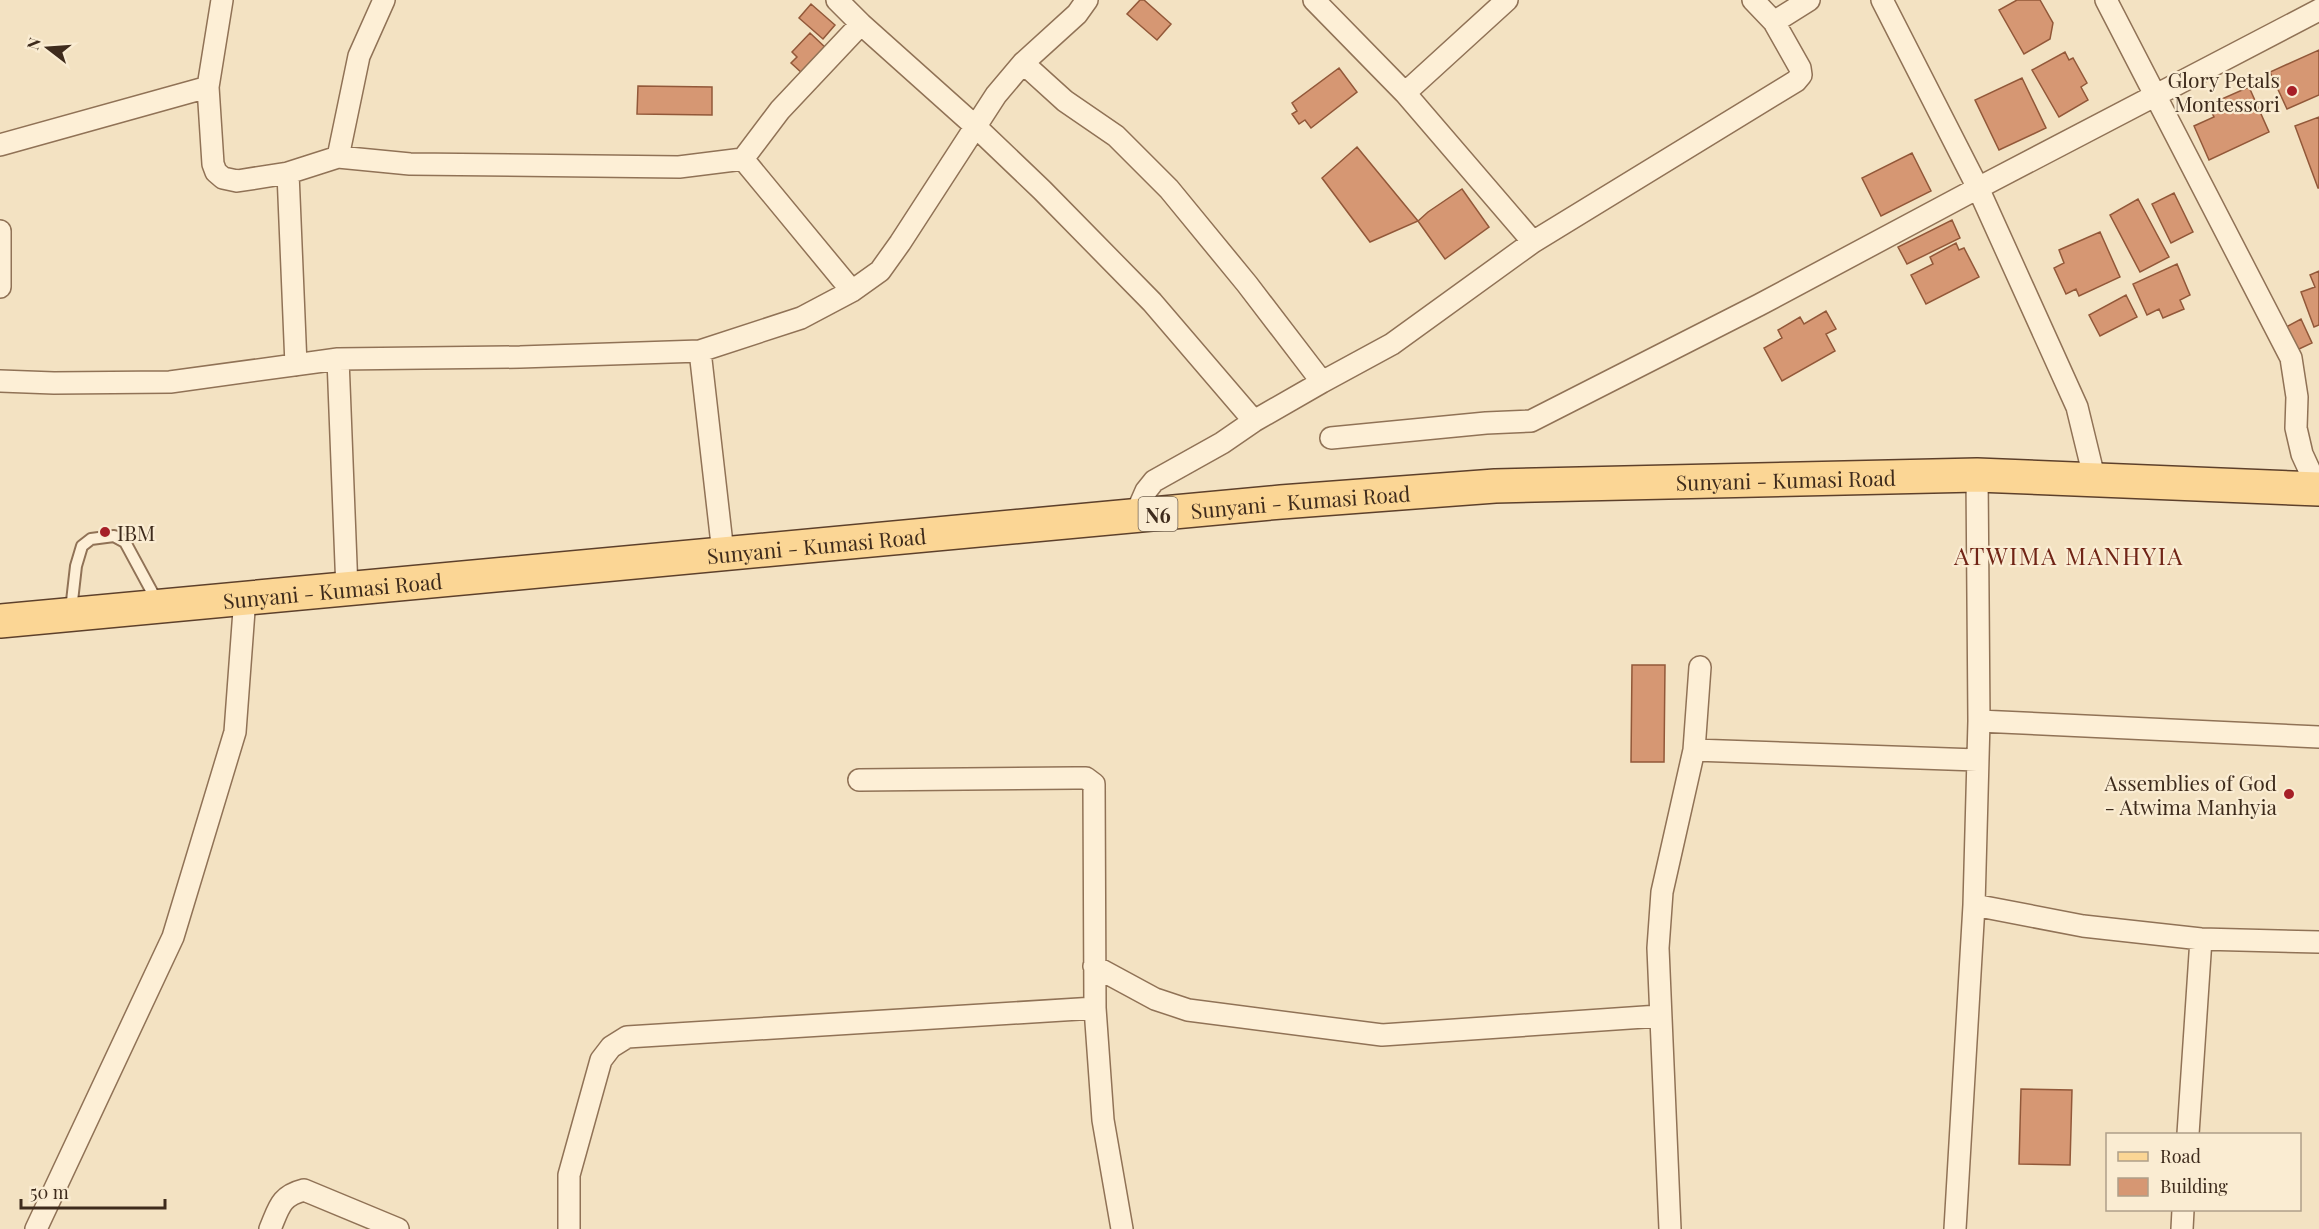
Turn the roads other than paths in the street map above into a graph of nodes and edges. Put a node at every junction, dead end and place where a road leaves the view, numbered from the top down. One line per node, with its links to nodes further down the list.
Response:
1 (222, 0): 15 (street)
2 (384, 0): 20 (street)
3 (837, 0): 13 (street)
4 (1087, 0): 14 (street)
5 (1314, 0): 16 (street)
6 (1507, 0): 16 (street)
7 (1753, 0): 12 (street)
8 (1809, 0): 12 (street)
9 (1882, 0): 23 (street)
10 (2106, 0): 17 (street)
11 (2319, 10): 17 (street)
12 (1774, 22): 25 (street)
13 (861, 24): 18 (street); 21 (street)
14 (1023, 63): 18 (street); 32 (street)
15 (208, 87): 19 (street); 22 (street)
16 (1405, 93): 25 (street)
17 (2154, 96): 23 (street); 37 (street)
18 (975, 126): 27 (street); 33 (street)
19 (0, 145)
20 (338, 157): 21 (street); 22 (street)
21 (743, 159): 27 (street)
22 (288, 173): 30 (street)
23 (1978, 188): 34 (street); 36 (street)
24 (0, 231): 26 (street)
25 (1533, 242): 32 (street)
26 (0, 287)
27 (852, 291): 28 (street)
28 (700, 351): 29 (street); 39 (street)
29 (338, 359): 30 (street); 40 (street)
30 (296, 365): 31 (street)
31 (0, 381)
32 (1322, 382): 33 (street)
33 (1254, 421): 38 (street)
34 (1331, 438)
35 (1977, 475): 36 (main road, Sunyani - Kumasi Road / N6); 38 (main road, Sunyani - Kumasi Road / N6); 46 (street)
36 (2095, 481): 37 (main road, Sunyani - Kumasi Road / N6)
37 (2319, 490)
38 (1135, 516): 39 (main road, Sunyani - Kumasi Road / N6)
39 (723, 553): 40 (main road, Sunyani - Kumasi Road / N6)
40 (347, 590): 41 (main road, Sunyani - Kumasi Road / N6)
41 (245, 597): 42 (main road, Sunyani - Kumasi Road / N6); 59 (street)
42 (160, 606): 43 (main road, Sunyani - Kumasi Road / N6); 43 (lane)
43 (71, 614): 44 (main road, Sunyani - Kumasi Road / N6)
44 (0, 621)
45 (1700, 668): 48 (street)
46 (1979, 721): 47 (street); 49 (street)
47 (2319, 737)
48 (1694, 750): 49 (street); 56 (street)
49 (1977, 760): 51 (street)
50 (859, 780): 54 (street)
51 (1974, 904): 52 (street); 65 (street)
52 (2201, 939): 53 (street); 57 (street)
53 (2319, 942)
54 (1094, 966): 55 (street); 56 (street)
55 (1095, 1008): 62 (street); 63 (street)
56 (1659, 1016): 64 (street)
57 (2188, 1133)
58 (2183, 1211): 66 (street)
59 (36, 1229)
60 (270, 1229): 61 (street)
61 (398, 1229)
62 (570, 1229)
63 (1122, 1229)
64 (1670, 1229)
65 (1955, 1229)
66 (2182, 1229)

